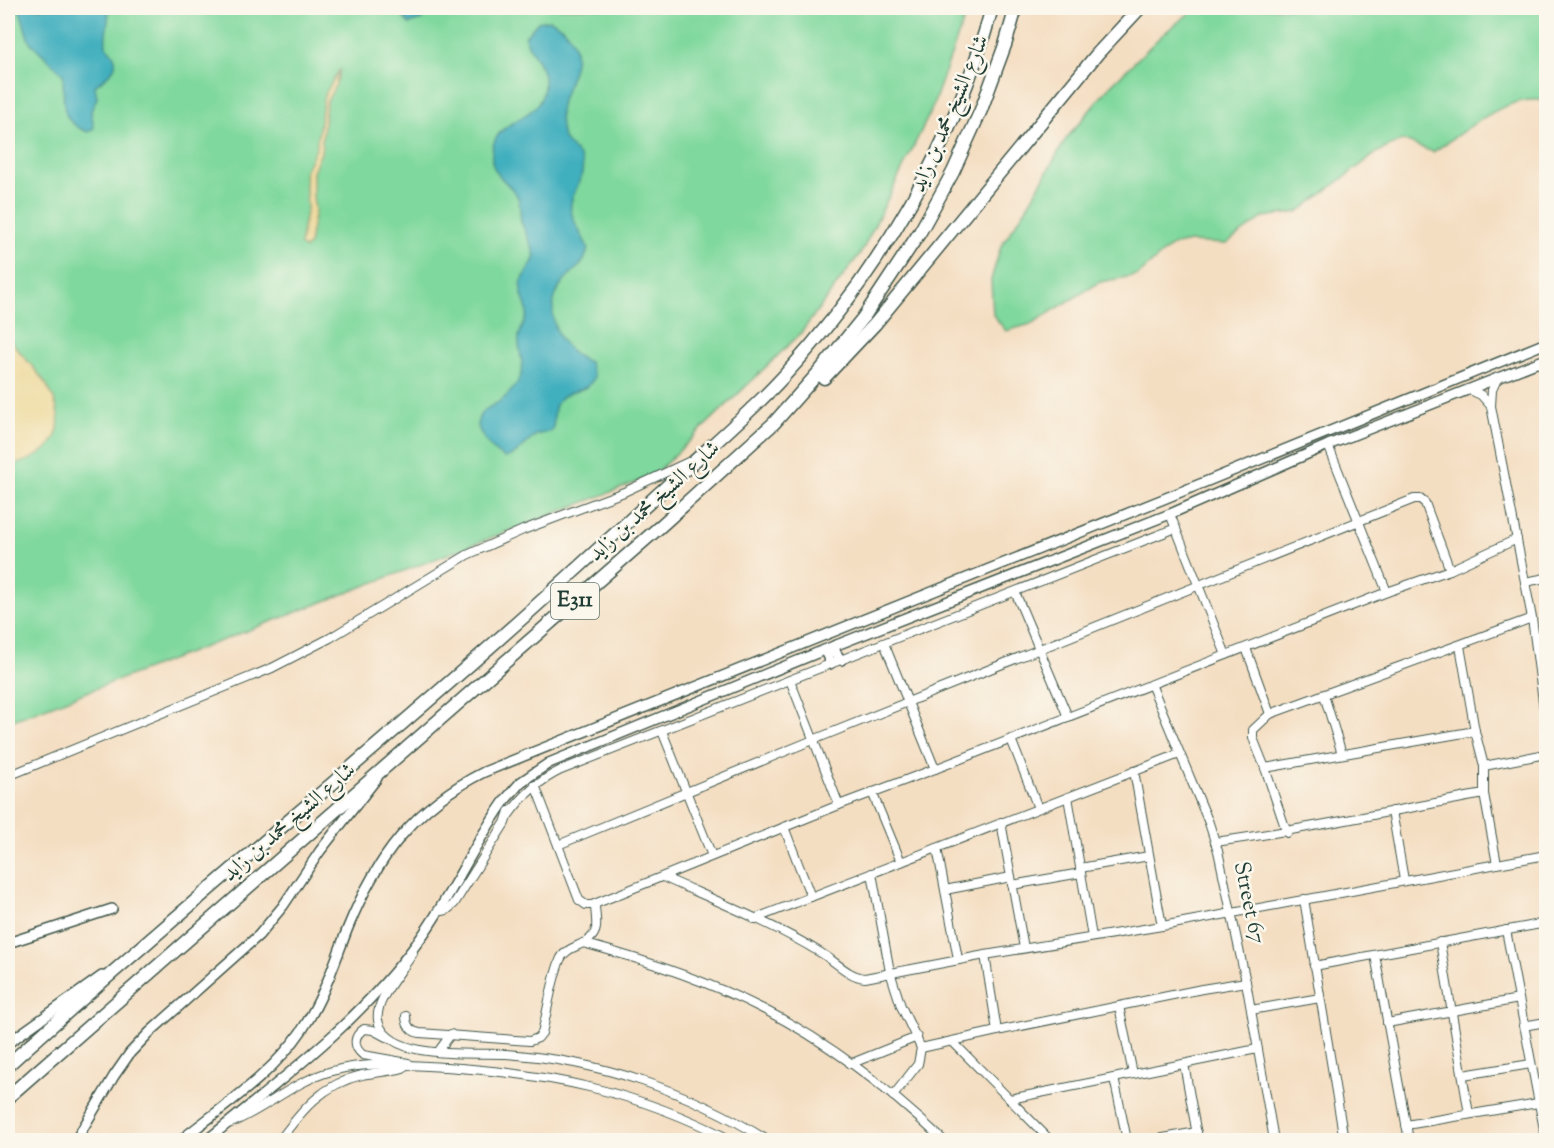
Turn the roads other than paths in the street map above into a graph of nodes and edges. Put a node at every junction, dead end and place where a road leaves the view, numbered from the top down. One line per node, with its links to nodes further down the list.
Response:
1 (992, 8): 12 (highway, شارع الشيخ محمد بن زايد / E311)
2 (1016, 8): 10 (highway, شارع الشيخ محمد بن زايد / E311)
3 (1140, 8): 10 (highway)
4 (1546, 343): 142 (main road)
5 (1542, 360): 6 (street); 7 (main road)
6 (1546, 369)
7 (1498, 377): 8 (main road); 9 (street)
8 (1468, 389): 9 (street); 11 (main road)
9 (1491, 406): 16 (street)
10 (774, 423): 49 (highway, شارع الشيخ محمد بن زايد / E311)
11 (1328, 445): 13 (main road); 14 (street)
12 (699, 457): 52 (street); 100 (highway, شارع الشيخ محمد بن زايد / E311)
13 (1170, 514): 15 (street); 26 (main road)
14 (1359, 521): 17 (street); 20 (street); 22 (street)
15 (1176, 528): 20 (street); 21 (street)
16 (1517, 539): 17 (street); 19 (street)
17 (1450, 570): 22 (street)
18 (1546, 578): 19 (street)
19 (1525, 582): 23 (street)
20 (1199, 587): 28 (street); 29 (street)
21 (1015, 591): 24 (street); 28 (street)
22 (1387, 592): 27 (street)
23 (1532, 618): 25 (street); 36 (street)
24 (884, 643): 30 (street); 35 (street)
25 (1460, 646): 34 (street); 41 (street)
26 (829, 648): 30 (main road); 31 (main road); 58 (main road)
27 (1246, 648): 29 (street); 37 (street)
28 (1039, 651): 35 (street); 38 (street)
29 (1226, 655): 33 (street)
30 (841, 660): 31 (street)
31 (830, 664): 32 (street)
32 (790, 680): 40 (street); 43 (street)
33 (1151, 684): 38 (street); 44 (street, Street 67)
34 (1324, 696): 37 (street); 45 (street)
35 (908, 702): 43 (street); 50 (street)
36 (1545, 711): 39 (street)
37 (1270, 714): 48 (street)
38 (1068, 717): 42 (street)
39 (1546, 724)
40 (662, 730): 53 (street); 55 (street)
41 (1475, 731): 45 (street); 47 (street)
42 (1011, 739): 50 (street); 60 (street)
43 (813, 740): 55 (street); 59 (street)
44 (1179, 754): 51 (street); 66 (street, Street 67)
45 (1342, 754): 48 (street)
46 (1546, 754): 47 (street)
47 (1484, 766): 56 (street)
48 (1266, 768): 65 (street)
49 (383, 769): 131 (highway, شارع الشيخ محمد بن زايد / E311); 141 (main road)
50 (935, 769): 54 (street)
51 (1134, 771): 57 (street); 71 (street)
52 (8, 776)
53 (535, 785): 62 (street); 67 (street)
54 (872, 792): 59 (street); 72 (street)
55 (687, 793): 67 (street); 70 (street)
56 (1484, 794): 61 (street); 73 (street)
57 (1068, 797): 60 (street); 74 (street)
58 (506, 798): 62 (street); 84 (main road)
59 (839, 805): 64 (street)
60 (1038, 808): 63 (street)
61 (1392, 811): 65 (street); 77 (street)
62 (508, 816): 84 (street)
63 (1001, 822): 68 (street); 78 (street)
64 (784, 827): 70 (street); 80 (street)
65 (1287, 833): 66 (street)
66 (1215, 842): 85 (street, Street 67)
67 (558, 845): 82 (street)
68 (937, 848): 72 (street); 79 (street)
69 (1546, 855): 73 (street)
70 (712, 856): 76 (street)
71 (1149, 856): 74 (street); 88 (street)
72 (901, 862): 75 (street)
73 (1497, 864): 77 (street)
74 (1080, 871): 78 (street); 90 (street)
75 (872, 873): 80 (street); 101 (street)
76 (663, 876): 82 (street); 86 (street)
77 (1404, 880): 81 (street)
78 (1012, 881): 79 (street); 95 (street)
79 (945, 890): 98 (street)
80 (811, 897): 86 (street)
81 (1304, 899): 85 (street); 99 (street)
82 (595, 904): 94 (street)
83 (112, 909): 93 (main road)
84 (437, 912): 91 (main road)
85 (1233, 913): 88 (street); 102 (street, Street 67)
86 (754, 919): 101 (street)
87 (1546, 923): 89 (street)
88 (1162, 926): 90 (street)
89 (1506, 930): 92 (street); 104 (street)
90 (1092, 937): 95 (street)
91 (420, 939): 115 (street); 139 (main road)
92 (1440, 942): 97 (street); 107 (street)
93 (8, 943)
94 (584, 943): 116 (street); 123 (street)
95 (1024, 948): 96 (street)
96 (985, 955): 98 (street); 112 (street)
97 (1375, 955): 99 (street); 110 (street)
98 (958, 959): 101 (street)
99 (1314, 966): 103 (street)
100 (112, 971): 118 (main road); 126 (highway, شارع الشيخ محمد بن زايد / E311)
101 (890, 972): 114 (street)
102 (1246, 982): 105 (street); 106 (street, Street 67)
103 (1320, 998): 106 (street); 153 (street)
104 (1519, 999): 107 (street); 111 (street)
105 (1119, 1006): 112 (street); 128 (street)
106 (1251, 1010): 120 (street, Street 67)
107 (1452, 1011): 110 (street); 129 (street)
108 (406, 1016): 113 (street)
109 (1546, 1022): 111 (street)
110 (1387, 1023): 138 (street)
111 (1523, 1026): 125 (street)
112 (997, 1031): 117 (street)
113 (451, 1034): 116 (street); 121 (street)
114 (917, 1037): 119 (street); 123 (street)
115 (393, 1040): 121 (street); 127 (street)
116 (514, 1040): 122 (street)
117 (952, 1041): 119 (street); 134 (street)
118 (8, 1043)
119 (921, 1048): 132 (street)
120 (1257, 1049): 124 (street); 152 (street, Street 67)
121 (438, 1052): 122 (street)
122 (520, 1055): 146 (street)
123 (850, 1064): 132 (street)
124 (1185, 1064): 128 (street); 140 (street)
125 (1531, 1064): 129 (street); 136 (street)
126 (8, 1065)
127 (413, 1065): 139 (street); 144 (street); 145 (street)
128 (1133, 1074): 130 (street)
129 (1463, 1075): 137 (street)
130 (1114, 1078): 134 (street); 149 (street)
131 (18, 1089): 133 (highway, شارع الشيخ محمد بن زايد / E311); 135 (highway)
132 (893, 1096): 147 (street)
133 (8, 1097)
134 (1010, 1099): 148 (street)
135 (8, 1103)
136 (1538, 1103): 137 (street); 155 (street)
137 (1469, 1114): 138 (street)
138 (1406, 1125): 154 (street)
139 (224, 1126): 143 (main road)
140 (1197, 1132): 150 (street); 151 (street)
141 (76, 1140)
142 (181, 1140)
143 (207, 1140)
144 (280, 1140)
145 (731, 1140)
146 (766, 1140)
147 (943, 1140)
148 (1050, 1140)
149 (1127, 1140)
150 (1157, 1140)
151 (1198, 1140)
152 (1274, 1140)
153 (1344, 1140)
154 (1409, 1140)
155 (1546, 1140)

